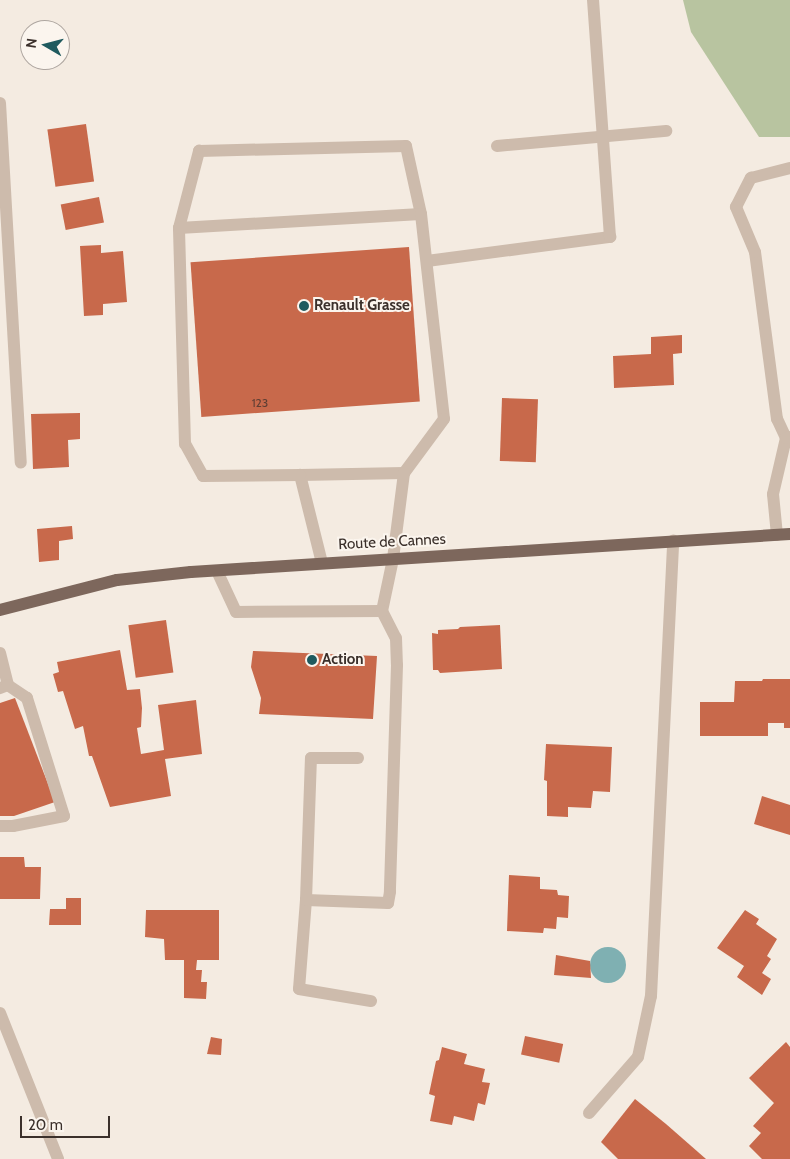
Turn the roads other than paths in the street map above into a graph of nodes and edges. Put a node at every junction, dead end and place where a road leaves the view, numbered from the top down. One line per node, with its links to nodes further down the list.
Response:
1 (593, 0): 4 (street)
2 (0, 103): 11 (street)
3 (666, 130): 4 (street)
4 (602, 136): 5 (street); 9 (street)
5 (497, 146)
6 (790, 168): 10 (street)
7 (422, 214): 8 (street); 8 (street); 9 (street)
8 (178, 228): 13 (street)
9 (426, 260): 12 (street)
10 (788, 437): 14 (street)
11 (20, 462)
12 (404, 473): 13 (street); 16 (street)
13 (300, 475): 17 (street)
14 (784, 535): 15 (main road, Route de Cannes)
15 (673, 541): 16 (main road, Route de Cannes); 28 (street)
16 (393, 558): 17 (main road, Route de Cannes); 20 (street)
17 (322, 562): 18 (main road, Route de Cannes)
18 (217, 571): 19 (main road, Route de Cannes); 20 (street)
19 (0, 610)
20 (382, 611): 25 (street)
21 (0, 653): 22 (street)
22 (4, 687): 24 (street)
23 (358, 758): 25 (street)
24 (0, 826)
25 (306, 900): 26 (street)
26 (371, 1001)
27 (0, 1013): 29 (street)
28 (589, 1113)
29 (58, 1159)

